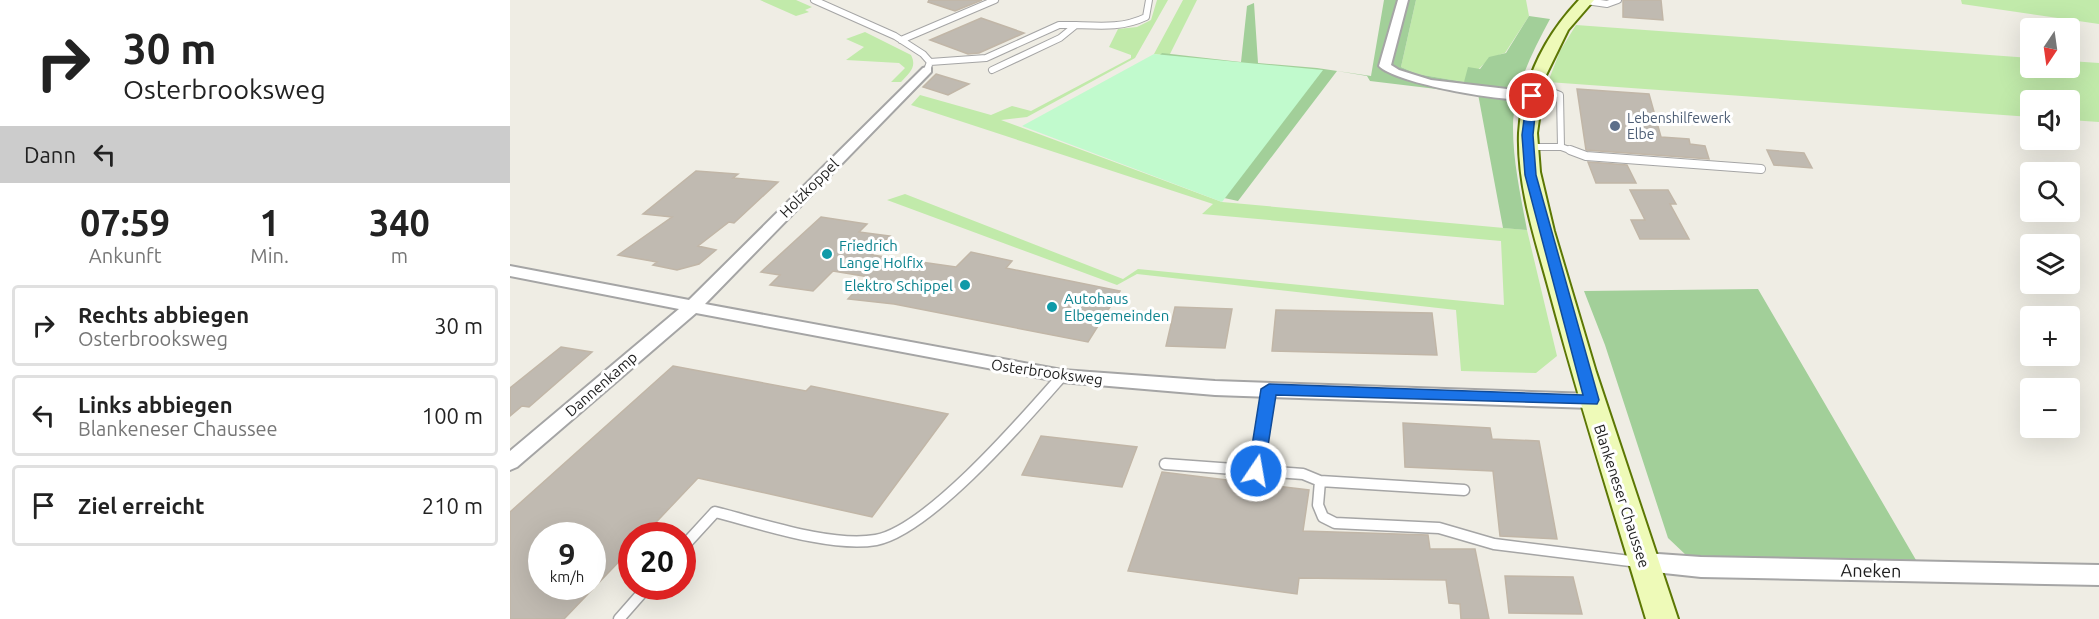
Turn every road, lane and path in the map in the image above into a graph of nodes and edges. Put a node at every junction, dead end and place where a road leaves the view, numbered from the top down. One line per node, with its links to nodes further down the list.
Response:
1 (814, 0): 8 (lane)
2 (995, 0): 8 (lane)
3 (1149, 0): 7 (lane)
4 (1403, 0): 11 (street)
5 (1586, 0): 6 (lane); 11 (main road, Blankeneser Chaussee)
6 (1618, 0)
7 (1077, 25): 9 (lane); 10 (lane)
8 (901, 40): 9 (lane)
9 (929, 66): 16 (street, Holzkoppel)
10 (992, 70)
11 (1533, 90): 12 (main road, Blankeneser Chaussee); 13 (lane)
12 (1528, 147): 13 (lane); 19 (main road, Blankeneser Chaussee)
13 (1561, 147): 14 (lane)
14 (1761, 169)
15 (510, 271): 16 (street, Osterbrooksweg)
16 (692, 307): 17 (street, Osterbrooksweg); 20 (street, Dannenkamp)
17 (1062, 376): 18 (street, Osterbrooksweg); 25 (lane)
18 (1269, 389): 19 (street, Osterbrooksweg); 22 (lane)
19 (1592, 400): 26 (main road, Blankeneser Chaussee)
20 (510, 462)
21 (1165, 464): 22 (lane)
22 (1256, 471): 23 (lane)
23 (1320, 481): 24 (lane); 26 (lane)
24 (1464, 490)
25 (696, 533)
26 (1644, 563): 27 (street, Aneken); 30 (main road, Blankeneser Chaussee)
27 (2099, 575)
28 (636, 600): 29 (lane)
29 (619, 619)
30 (1662, 619)

